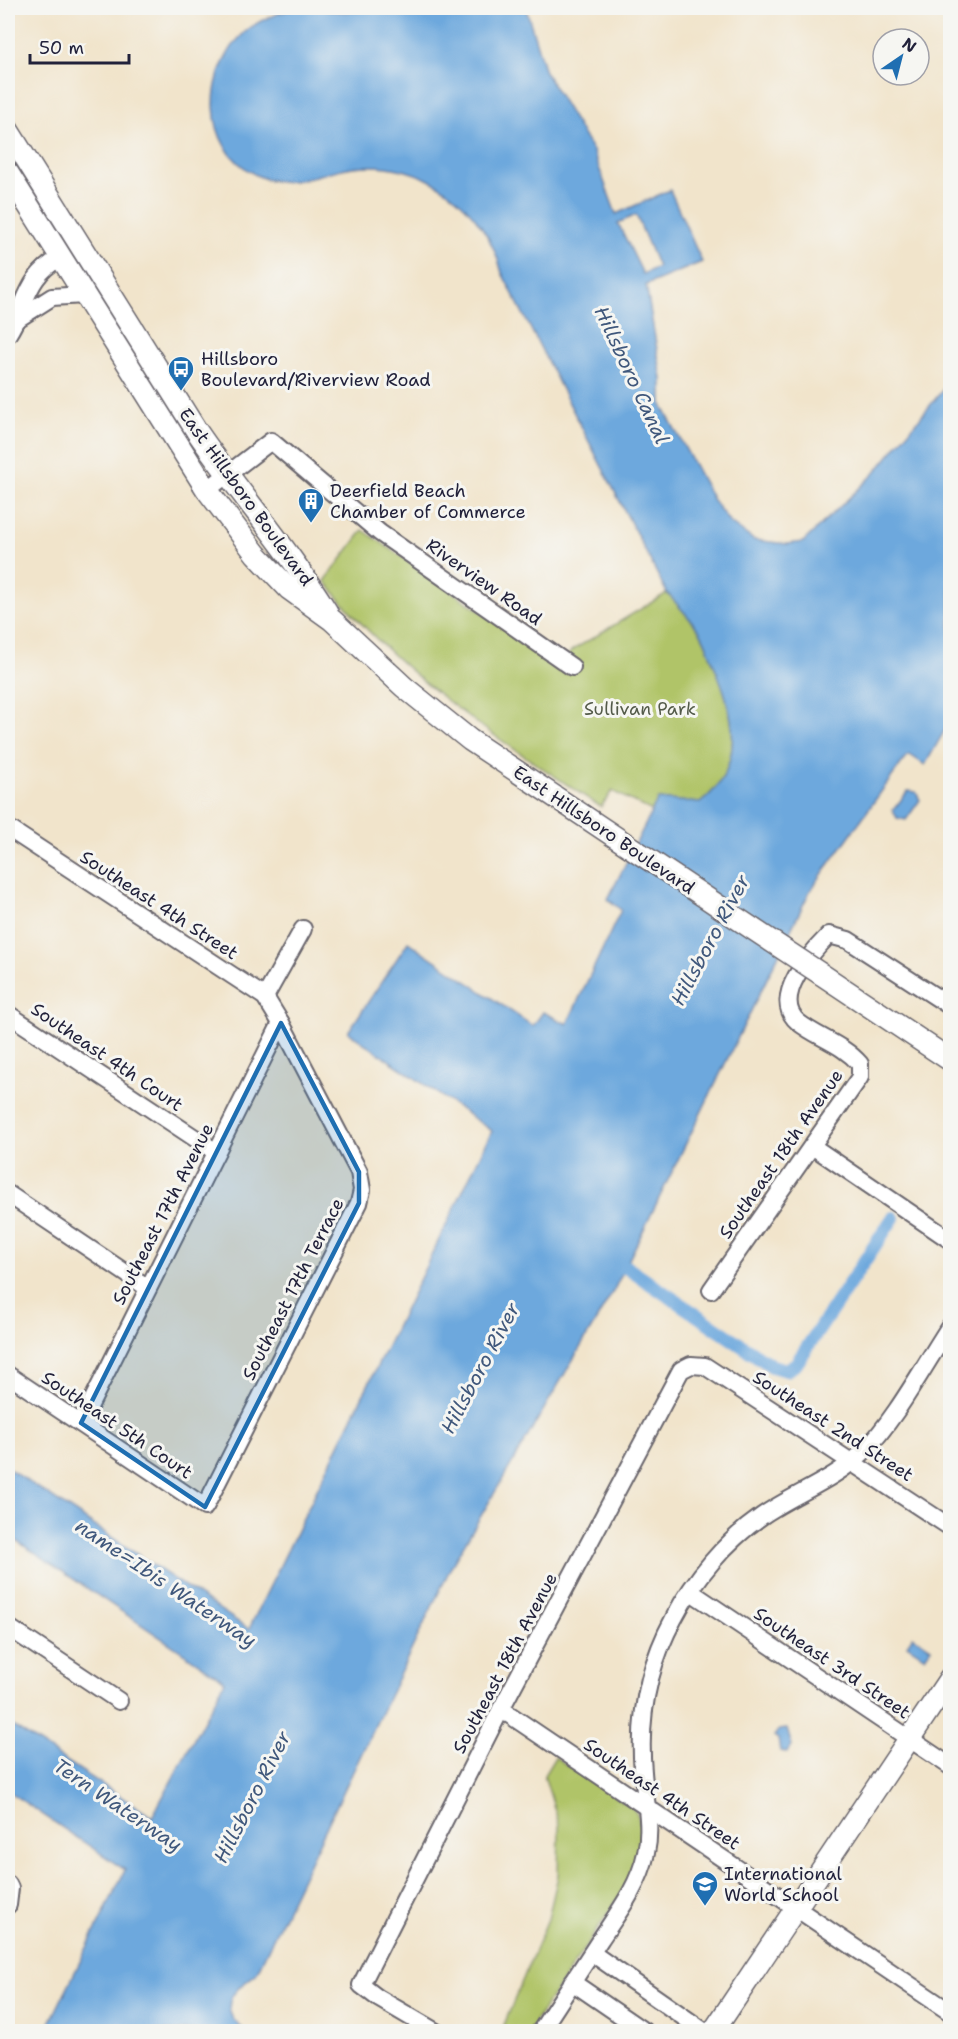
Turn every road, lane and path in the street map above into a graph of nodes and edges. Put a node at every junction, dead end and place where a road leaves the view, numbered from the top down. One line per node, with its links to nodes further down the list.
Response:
1 (8, 130): 3 (main road, East Hillsboro Boulevard)
2 (12, 180): 3 (main road); 4 (main road, East Hillsboro Boulevard)
3 (71, 231): 8 (main road, East Hillsboro Boulevard)
4 (60, 258): 5 (main road, East Hillsboro Boulevard); 6 (street); 8 (main road)
5 (84, 295): 6 (street); 10 (main road, East Hillsboro Boulevard)
6 (18, 318): 7 (street)
7 (8, 334)
8 (136, 336): 9 (main road, East Hillsboro Boulevard)
9 (227, 476): 10 (street, Riverview Road); 11 (main road, East Hillsboro Boulevard); 12 (street, Riverview Road)
10 (207, 490): 11 (main road, East Hillsboro Boulevard)
11 (332, 620): 19 (main road, East Hillsboro Boulevard, bridge)
12 (572, 667)
13 (8, 828): 15 (street, Southeast 4th Street)
14 (303, 929): 15 (street)
15 (264, 997): 18 (street, Southeast 4th Street)
16 (951, 1006): 20 (street, Southeast 18th Avenue)
17 (8, 1014): 21 (street, Southeast 4th Court)
18 (281, 1023): 21 (street, Southeast 17th Avenue); 31 (street, Southeast 17th Terrace)
19 (951, 1060)
20 (812, 1146): 23 (street); 25 (street, Southeast 18th Avenue)
21 (216, 1152): 24 (street, Southeast 17th Avenue)
22 (8, 1194): 24 (street)
23 (951, 1240)
24 (148, 1288): 29 (street, Southeast 17th Avenue)
25 (711, 1290)
26 (951, 1326): 30 (street)
27 (691, 1365): 30 (street, Southeast 2nd Street); 37 (street, Southeast 18th Avenue)
28 (8, 1375): 29 (street, Southeast 5th Court)
29 (81, 1423): 31 (street, Southeast 5th Court)
30 (852, 1461): 32 (street, Southeast 2nd Street); 33 (street)
31 (205, 1507)
32 (951, 1527)
33 (691, 1592): 38 (street, Southeast 3rd Street); 40 (street)
34 (8, 1627): 36 (street)
35 (951, 1678): 38 (main road)
36 (119, 1701)
37 (501, 1709): 40 (street, Southeast 4th Street); 47 (street, Southeast 18th Avenue)
38 (910, 1739): 39 (street, Southeast 3rd Street); 43 (main road)
39 (951, 1766)
40 (648, 1808): 43 (street, Southeast 4th Street); 44 (street)
41 (9, 1886): 42 (street)
42 (8, 1905)
43 (797, 1908): 46 (street, Southeast 4th Street); 51 (main road)
44 (591, 1953): 45 (street); 50 (street)
45 (572, 1982): 48 (street); 49 (street)
46 (951, 2012)
47 (436, 2031)
48 (540, 2031)
49 (645, 2031)
50 (705, 2031)
51 (712, 2031)

